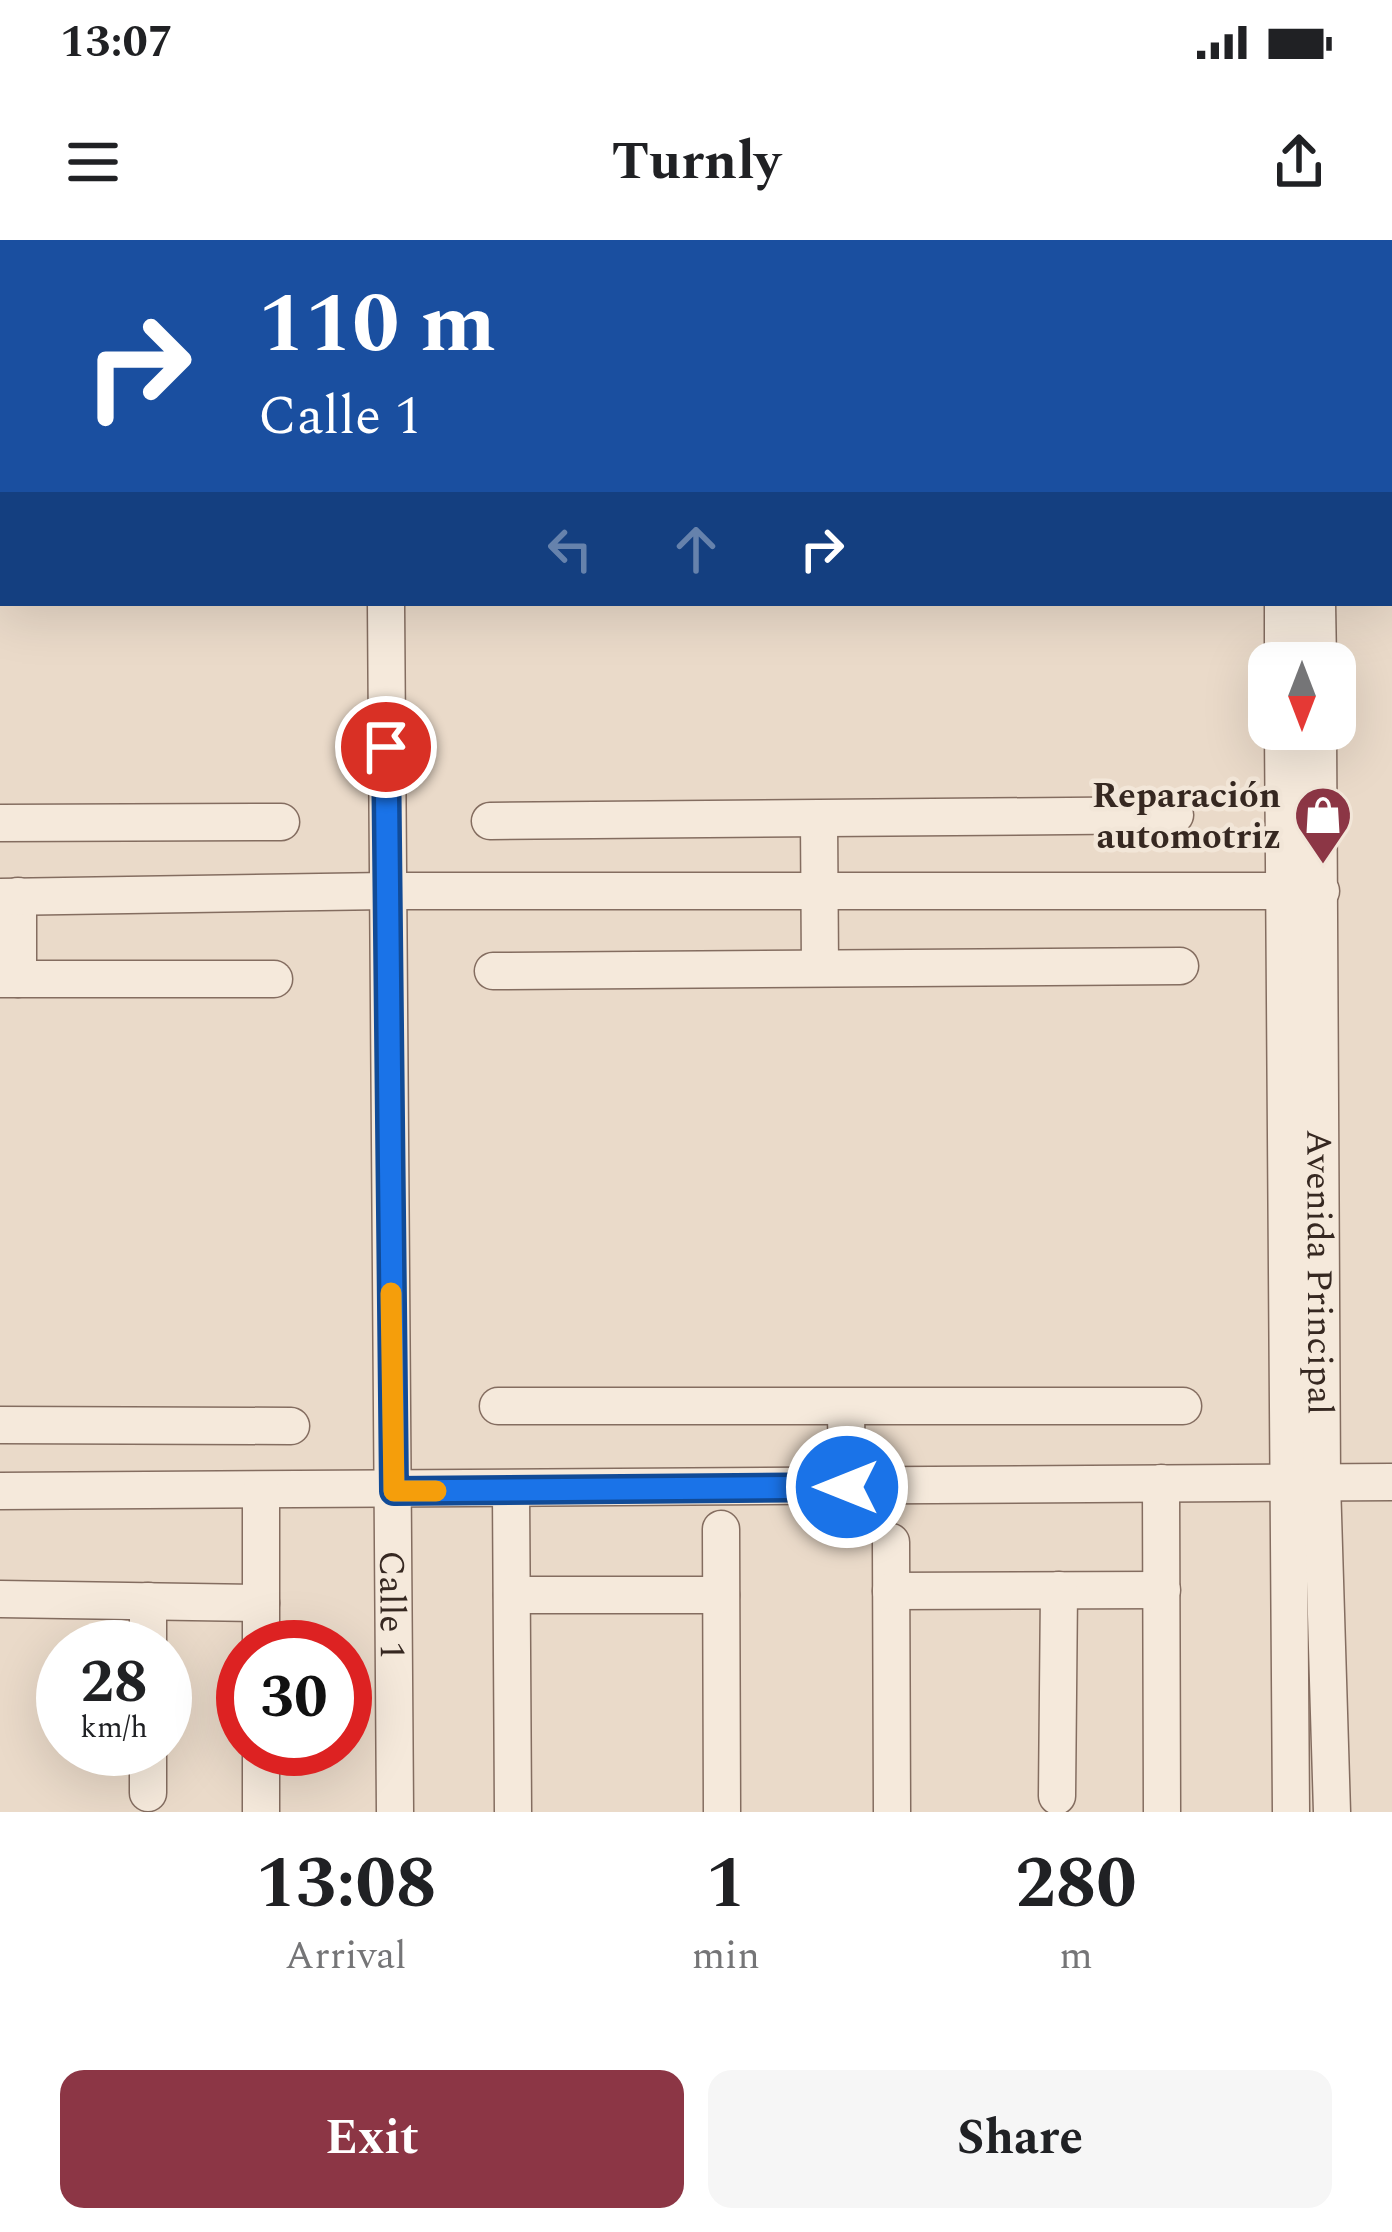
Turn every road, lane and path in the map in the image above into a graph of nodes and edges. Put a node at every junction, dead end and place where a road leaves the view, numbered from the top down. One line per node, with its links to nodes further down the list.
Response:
1 (386, 606): 14 (street, Calle 1)
2 (1282, 606): 4 (street)
3 (1317, 606): 5 (street)
4 (1282, 642)
5 (1318, 642)
6 (1282, 750): 15 (street, Avenida Principal)
7 (1318, 750): 16 (street, Avenida Principal)
8 (1174, 815): 9 (street)
9 (819, 819): 10 (street); 13 (street)
10 (490, 820)
11 (280, 822): 12 (street)
12 (0, 824)
13 (819, 890): 14 (street); 15 (street); 19 (street)
14 (386, 891): 17 (street); 35 (street, Calle 1)
15 (1282, 891): 16 (street); 28 (street, Avenida Principal)
16 (1321, 891): 28 (street, Avenida Principal)
17 (9, 897): 21 (street)
18 (1180, 966): 19 (street)
19 (820, 968): 20 (street)
20 (493, 971)
21 (9, 979): 22 (street)
22 (274, 979)
23 (498, 1406): 25 (street)
24 (1183, 1406): 25 (street)
25 (846, 1410): 31 (street)
26 (17, 1425): 27 (street); 33 (street)
27 (291, 1426)
28 (1305, 1482): 29 (street); 30 (street); 58 (street, Avenida Principal); 59 (street, Avenida Principal)
29 (1392, 1482)
30 (1162, 1483): 31 (street); 39 (street)
31 (847, 1487): 32 (street)
32 (511, 1490): 35 (street); 41 (street)
33 (18, 1491): 34 (street)
34 (261, 1491): 35 (street); 45 (street)
35 (394, 1491): 53 (street, Calle 1)
36 (721, 1529): 42 (street)
37 (890, 1542): 40 (street)
38 (1059, 1590): 39 (street); 40 (street); 51 (street)
39 (1162, 1590): 57 (street)
40 (891, 1591): 56 (street)
41 (512, 1594): 42 (street); 54 (street)
42 (722, 1594): 55 (street)
43 (0, 1599): 44 (street)
44 (148, 1601): 45 (street); 46 (street)
45 (261, 1603): 47 (street)
46 (148, 1620)
47 (261, 1620)
48 (148, 1776): 50 (street)
49 (261, 1776): 52 (street)
50 (148, 1793)
51 (1057, 1796)
52 (261, 1812)
53 (395, 1812)
54 (513, 1812)
55 (722, 1812)
56 (892, 1812)
57 (1162, 1812)
58 (1291, 1812)
59 (1332, 1812)

